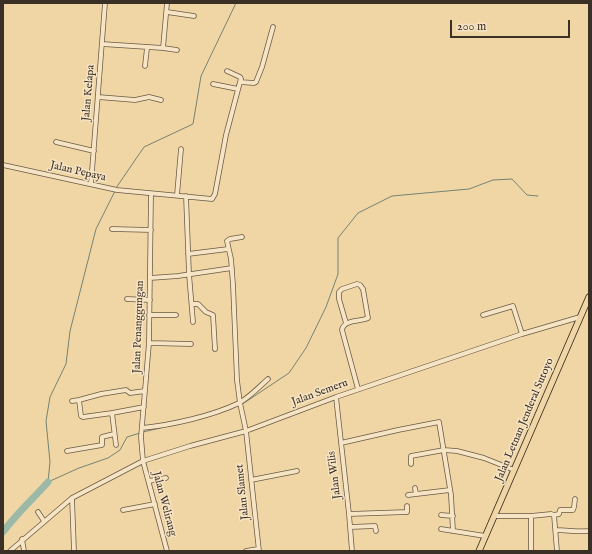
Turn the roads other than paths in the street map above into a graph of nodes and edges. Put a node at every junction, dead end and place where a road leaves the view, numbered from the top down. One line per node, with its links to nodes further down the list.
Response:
1 (105, 3): 6 (street, Jalan Kelapa)
2 (167, 3): 3 (street)
3 (167, 12): 4 (street); 8 (street)
4 (194, 16)
5 (273, 27): 12 (street)
6 (102, 44): 7 (street); 15 (street, Jalan Kelapa)
7 (147, 48): 8 (street); 10 (street)
8 (163, 48): 9 (street)
9 (177, 50)
10 (145, 66)
11 (227, 71): 12 (street)
12 (240, 82): 14 (street)
13 (213, 84): 14 (street)
14 (238, 89): 24 (street, Jalan Pepaya)
15 (98, 97): 16 (street); 19 (street, Jalan Kelapa)
16 (160, 100)
17 (56, 142): 19 (street)
18 (181, 149): 23 (street)
19 (94, 151): 21 (street, Jalan Kelapa)
20 (3, 164): 21 (street, Jalan Pepaya)
21 (91, 184): 22 (street, Jalan Pepaya)
22 (151, 194): 23 (street, Jalan Pepaya); 26 (street, Jalan Penanggungan)
23 (177, 195): 24 (street, Jalan Pepaya)
24 (186, 196): 29 (street)
25 (112, 229): 26 (street)
26 (150, 230): 32 (street, Jalan Penanggungan)
27 (242, 237): 28 (street)
28 (228, 248): 29 (street); 30 (street, Jalan Slamet)
29 (188, 254): 31 (street)
30 (232, 268): 31 (street); 53 (street, Jalan Slamet)
31 (189, 274): 32 (street); 36 (street)
32 (150, 278): 35 (street, Jalan Penanggungan)
33 (589, 297): 40 (main road, Jalan Letnan Jenderal Sutoyo)
34 (127, 300): 35 (street)
35 (150, 300): 37 (street, Jalan Penanggungan)
36 (192, 304): 41 (street); 46 (street)
37 (149, 315): 38 (street); 44 (street, Jalan Penanggungan)
38 (176, 315)
39 (483, 315): 43 (street)
40 (580, 317): 43 (street, Jalan Semeru); 65 (main road, Jalan Letnan Jenderal Sutoyo)
41 (193, 322)
42 (346, 323): 42 (street); 48 (street)
43 (522, 334): 48 (street, Jalan Semeru)
44 (149, 343): 45 (street); 49 (street, Jalan Penanggungan)
45 (191, 344)
46 (215, 349)
47 (268, 379): 53 (street)
48 (358, 389): 50 (street, Jalan Semeru)
49 (145, 391): 51 (street); 54 (street, Jalan Penanggungan)
50 (336, 396): 57 (street, Jalan Semeru); 59 (street, Jalan Wilis)
51 (79, 400): 52 (street); 55 (street)
52 (72, 401)
53 (240, 404): 56 (street); 57 (street, Jalan Slamet)
54 (144, 407): 55 (street); 56 (street, Jalan Penanggungan)
55 (112, 413): 58 (street)
56 (142, 429): 63 (street, Jalan Penanggungan)
57 (246, 431): 63 (street, Jalan Semeru); 68 (street, Jalan Slamet)
58 (114, 434): 60 (street); 62 (street)
59 (341, 443): 61 (street); 80 (street, Jalan Wilis)
60 (116, 444)
61 (444, 450): 64 (street); 65 (street); 71 (street)
62 (68, 451)
63 (143, 461): 69 (street, Jalan Welirang); 74 (street, Jalan Semeru)
64 (411, 464)
65 (514, 470): 84 (main road, Jalan Letnan Jenderal Sutoyo)
66 (297, 471): 68 (street)
67 (166, 478): 69 (street)
68 (251, 480): 95 (street, Jalan Slamet)
69 (149, 482): 76 (street, Jalan Welirang)
70 (415, 488): 72 (street)
71 (450, 490): 72 (street); 83 (street)
72 (416, 494): 73 (street)
73 (408, 495)
74 (72, 498): 86 (street, Jalan Semeru); 98 (street)
75 (575, 499): 82 (street)
76 (155, 504): 78 (street); 99 (street, Jalan Welirang)
77 (407, 506): 80 (street)
78 (123, 510)
79 (38, 512): 86 (street)
80 (349, 514): 87 (street, Jalan Wilis)
81 (441, 515): 83 (street)
82 (554, 515): 85 (street); 89 (street)
83 (453, 516): 91 (street)
84 (494, 516): 85 (street); 93 (main road, Jalan Letnan Jenderal Sutoyo)
85 (531, 516): 103 (street)
86 (44, 521): 94 (street, Jalan Semeru)
87 (350, 527): 90 (street); 101 (street, Jalan Wilis)
88 (441, 530): 91 (street)
89 (556, 530): 92 (street); 104 (street)
90 (376, 531)
91 (453, 531): 93 (street)
92 (589, 531)
93 (485, 536): 102 (main road, Jalan Letnan Jenderal Sutoyo)
94 (22, 539): 96 (street, Jalan Semeru); 97 (street)
95 (259, 550): 100 (street)
96 (10, 551)
97 (24, 551)
98 (74, 551)
99 (167, 551)
100 (246, 551)
101 (352, 551)
102 (479, 551)
103 (531, 551)
104 (556, 551)

